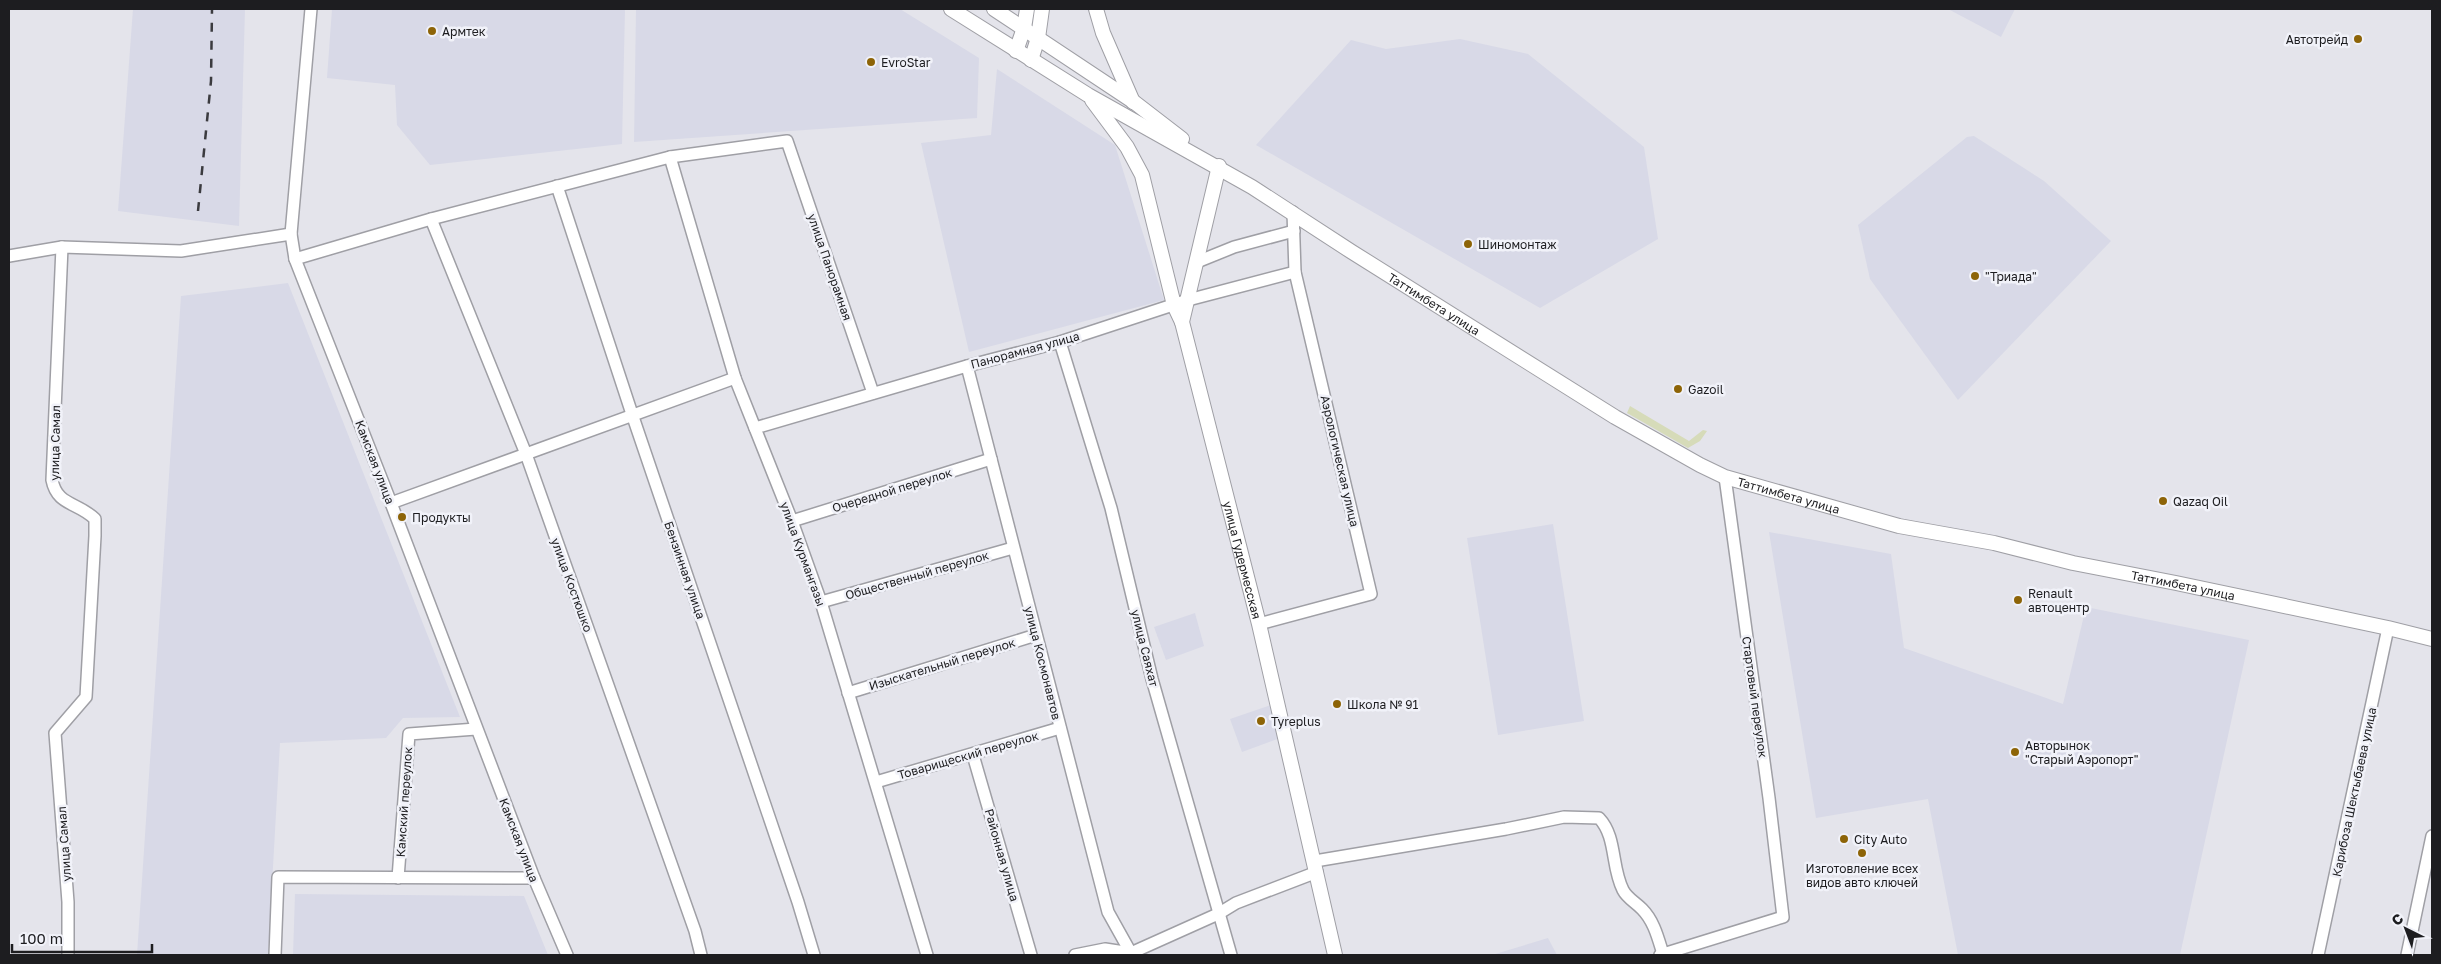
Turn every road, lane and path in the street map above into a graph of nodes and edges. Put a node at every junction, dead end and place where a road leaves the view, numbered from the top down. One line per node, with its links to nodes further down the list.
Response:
1 (310, 9): 19 (street, Камская улица)
2 (951, 9): 9 (main road)
3 (994, 9): 7 (main road)
4 (1027, 9): 7 (main road)
5 (1042, 9): 8 (main road)
6 (1096, 9): 12 (main road)
7 (1024, 28): 8 (main road); 9 (main road)
8 (1038, 38): 10 (main road); 12 (main road)
9 (1016, 51): 10 (main road)
10 (1031, 60): 11 (main road)
11 (1088, 95): 14 (main road); 26 (main road)
12 (1134, 102): 14 (main road)
13 (670, 157): 15 (street); 30 (street, улица Курмангазы); 31 (street, улица Панорамная)
14 (1219, 166): 16 (main road, Таттимбета улица); 23 (main road, улица Гудермесская)
15 (557, 186): 17 (street); 32 (street, Бензинная улица)
16 (1293, 212): 18 (street, Аэрологическая улица); 36 (main road, Таттимбета улица)
17 (431, 219): 22 (street); 34 (street, улица Костюшко)
18 (1294, 231): 23 (street); 24 (street, Аэрологическая улица)
19 (291, 234): 20 (street); 22 (street, Камская улица)
20 (62, 247): 21 (street); 57 (street, улица Самал)
21 (9, 256)
22 (295, 259): 37 (street, Камская улица)
23 (1196, 262): 25 (main road, улица Гудермесская)
24 (1295, 272): 25 (street, Панорамная улица); 41 (street, Аэрологическая улица)
25 (1188, 300): 26 (street, Панорамная улица); 27 (main road, улица Гудермесская)
26 (1174, 305): 27 (main road); 28 (street, Панорамная улица)
27 (1182, 322): 41 (main road, улица Гудермесская)
28 (1060, 342): 29 (street, Панорамная улица); 54 (street, улица Саяхат)
29 (967, 366): 31 (street, Панорамная улица); 35 (street, улица Космонавтов)
30 (735, 378): 32 (street); 33 (street, улица Курмангазы)
31 (873, 393): 33 (street, Панорамная улица)
32 (632, 414): 34 (street); 61 (street, Бензинная улица)
33 (755, 428): 38 (street, улица Курмангазы)
34 (526, 454): 37 (street); 60 (street, улица Костюшко)
35 (991, 459): 38 (street, Очередной переулок); 39 (street, улица Космонавтов)
36 (1725, 477): 42 (main road, Таттимбета улица); 56 (street, Стартовый переулок)
37 (391, 503): 47 (street, Камская улица)
38 (792, 521): 40 (street, улица Курмангазы)
39 (1014, 548): 40 (street, Общественный переулок); 43 (street, улица Космонавтов)
40 (821, 602): 45 (street, улица Курмангазы)
41 (1258, 624): 51 (main road, улица Гудермесская)
42 (2388, 628): 44 (main road, Таттимбета улица); 67 (street, Карибоза Шектыбаева улица)
43 (1036, 635): 45 (street, Изыскательный переулок); 46 (street, улица Космонавтов)
44 (2432, 640)
45 (848, 693): 49 (street, улица Курмангазы)
46 (1060, 728): 48 (street, Товарищеский переулок); 55 (street, улица Космонавтов)
47 (476, 729): 52 (street, Камский переулок); 53 (street, Камская улица)
48 (973, 755): 49 (street, Товарищеский переулок); 63 (street, Районная улица)
49 (876, 782): 62 (street, улица Курмангазы)
50 (2432, 836): 68 (street)
51 (1316, 866): 54 (street); 56 (street); 66 (main road, улица Гудермесская)
52 (398, 878): 53 (street); 58 (street)
53 (534, 878): 59 (street, Камская улица)
54 (1218, 914): 55 (street); 65 (street, улица Саяхат)
55 (1132, 954): 64 (street)
56 (1662, 954)
57 (68, 955)
58 (275, 955)
59 (567, 955)
60 (701, 955)
61 (814, 955)
62 (927, 955)
63 (1030, 955)
64 (1076, 955)
65 (1231, 955)
66 (1335, 955)
67 (2318, 955)
68 (2407, 955)

